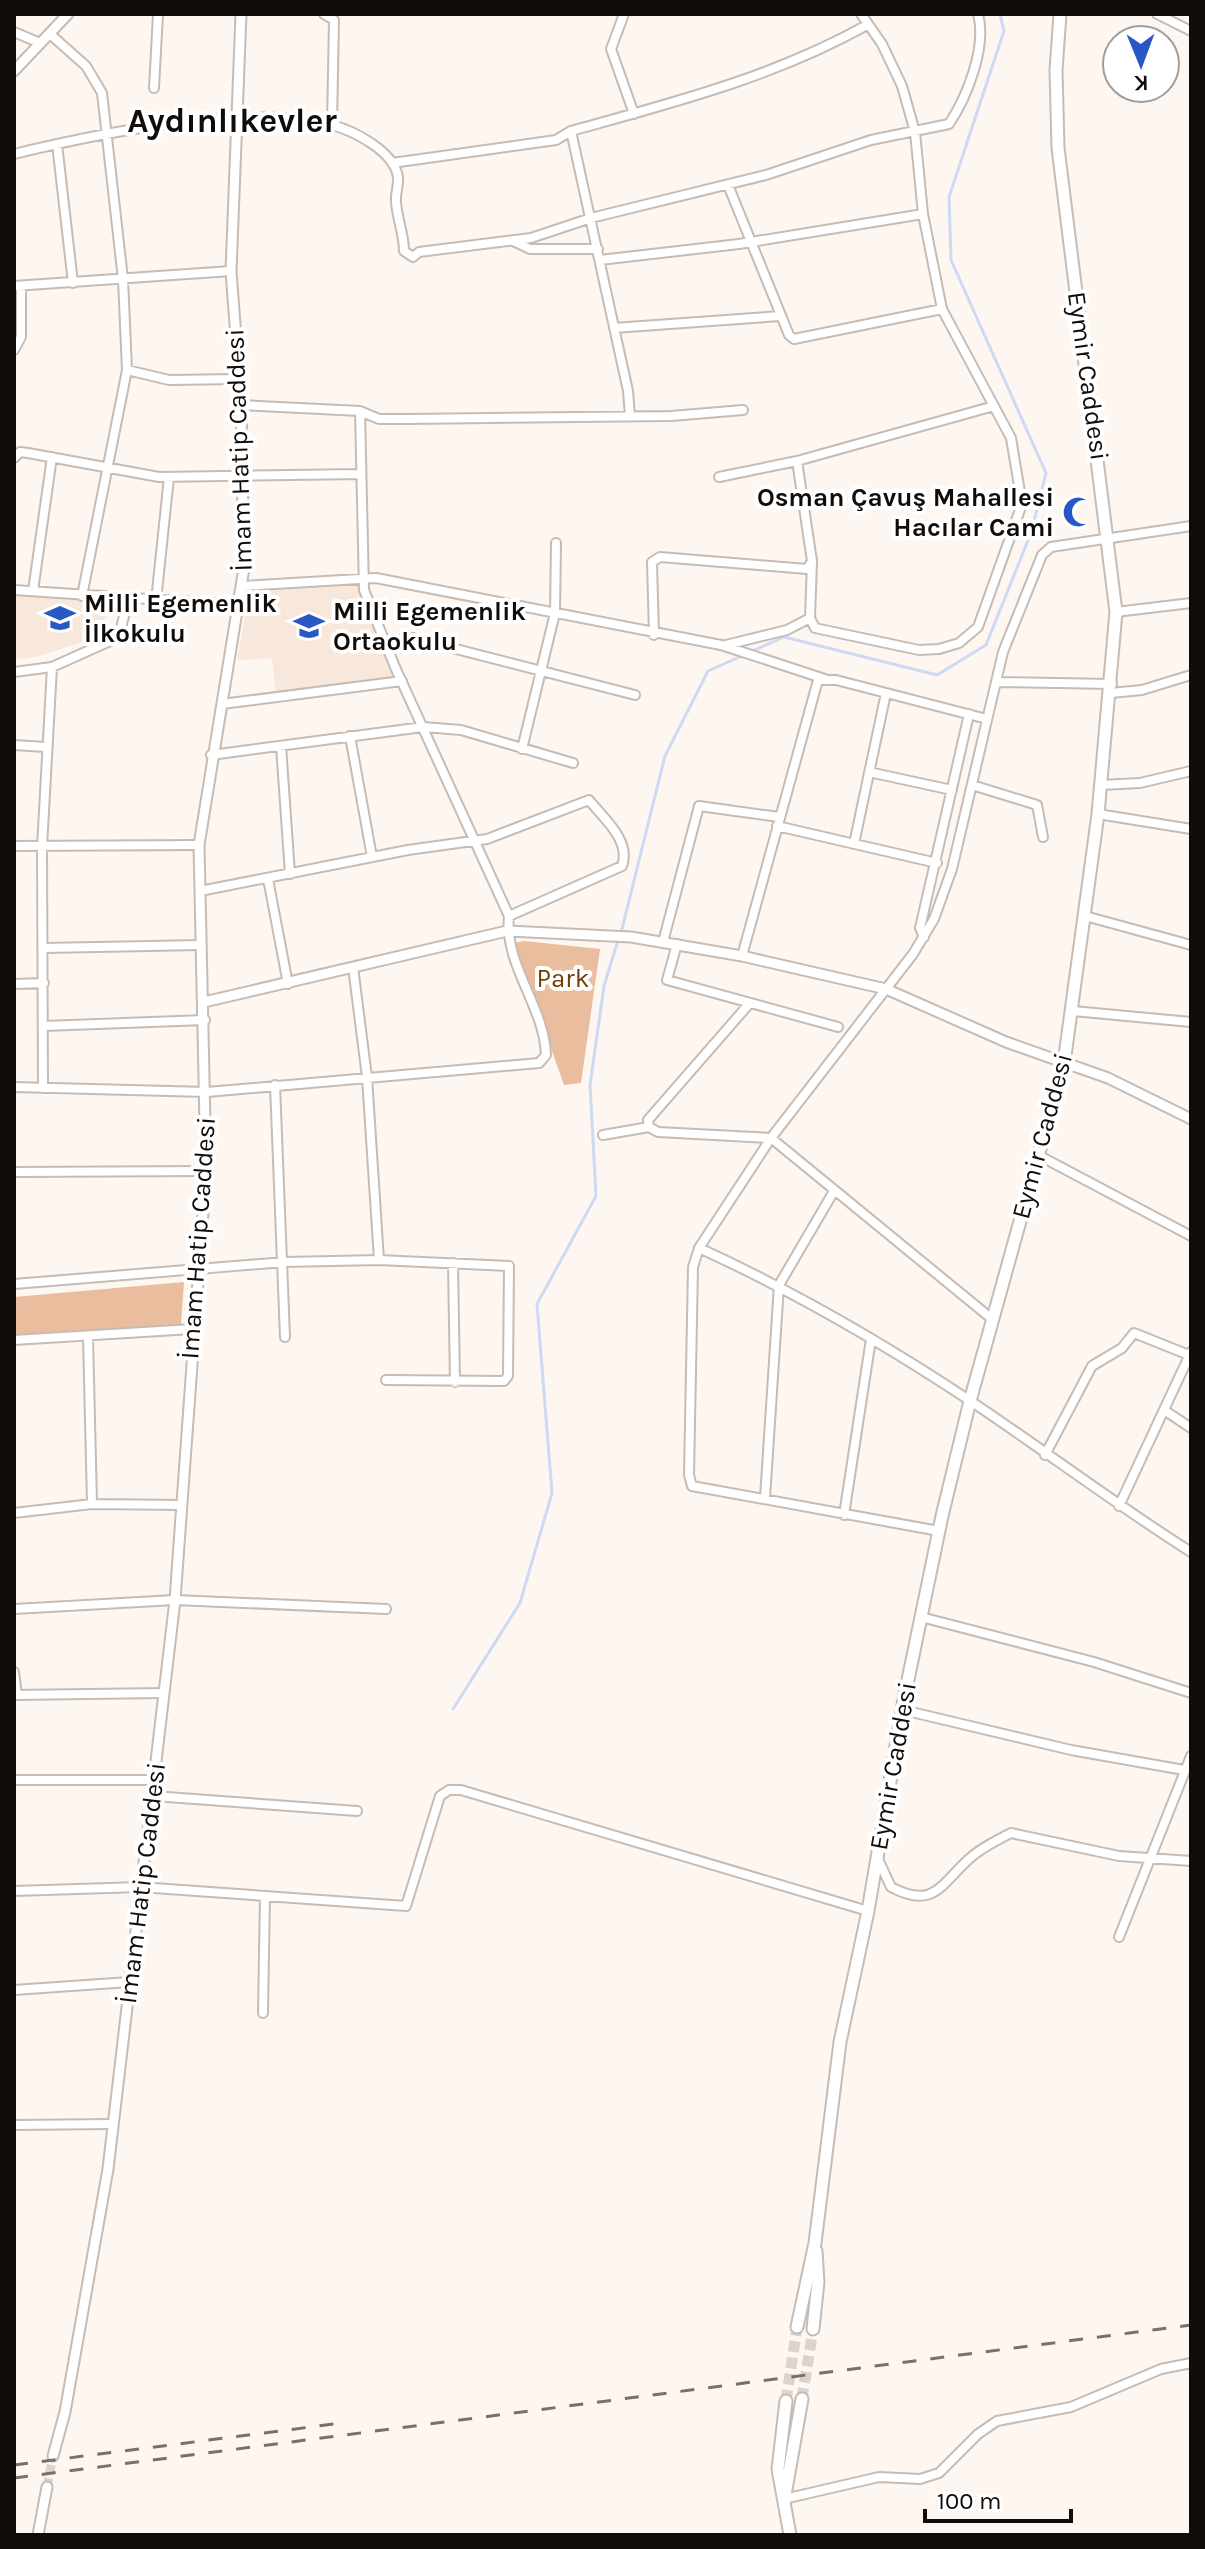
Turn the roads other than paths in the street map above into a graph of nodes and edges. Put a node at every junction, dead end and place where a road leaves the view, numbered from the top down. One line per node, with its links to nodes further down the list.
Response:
1 (68, 14): 13 (street)
2 (158, 14): 16 (street)
3 (241, 14): 18 (street, İmam Hatip Caddesi)
4 (324, 14): 19 (street)
5 (624, 14): 17 (street)
6 (861, 14): 10 (street)
7 (978, 14): 22 (street)
8 (1060, 14): 57 (main road, Eymir Caddesi)
9 (1157, 14): 11 (street)
10 (867, 25): 17 (street); 22 (street)
11 (1191, 31)
12 (14, 32): 14 (street)
13 (50, 34): 14 (street); 21 (street)
14 (40, 43): 15 (street)
15 (14, 71)
16 (154, 88)
17 (634, 114): 20 (street)
18 (238, 119): 19 (street); 21 (street); 33 (street, İmam Hatip Caddesi)
19 (332, 125): 25 (street)
20 (571, 131): 25 (street); 28 (street)
21 (109, 132): 23 (street); 34 (street)
22 (915, 132): 26 (street); 27 (street)
23 (57, 144): 24 (street); 35 (street)
24 (14, 154)
25 (392, 163): 29 (street)
26 (728, 185): 28 (street); 30 (street)
27 (923, 214): 30 (street); 37 (street)
28 (591, 218): 29 (street); 31 (street)
29 (513, 241): 31 (street)
30 (749, 242): 32 (street); 38 (street)
31 (598, 249): 32 (street)
32 (600, 260): 39 (street)
33 (231, 271): 34 (street); 42 (street, İmam Hatip Caddesi)
34 (123, 279): 35 (street); 41 (street)
35 (73, 283): 36 (street)
36 (18, 287): 40 (street)
37 (942, 309): 38 (street); 44 (street)
38 (780, 316): 39 (street)
39 (614, 328): 47 (street)
40 (14, 350)
41 (127, 370): 42 (street); 51 (street)
42 (239, 379): 43 (street, İmam Hatip Caddesi)
43 (241, 405): 46 (street); 55 (street, İmam Hatip Caddesi)
44 (994, 406): 50 (street); 71 (street)
45 (743, 410): 47 (street)
46 (360, 411): 47 (street); 52 (street)
47 (630, 416)
48 (52, 457): 49 (street); 51 (street); 63 (street)
49 (14, 458)
50 (797, 461): 54 (street); 59 (street)
51 (106, 469): 53 (street); 64 (street)
52 (361, 474): 55 (street); 60 (street)
53 (169, 477): 55 (street); 66 (street)
54 (719, 477)
55 (242, 478): 61 (street, İmam Hatip Caddesi)
56 (1191, 526): 57 (street)
57 (1109, 538): 69 (main road, Eymir Caddesi); 81 (street)
58 (556, 543): 70 (street)
59 (812, 561): 71 (street); 72 (street)
60 (362, 579): 61 (street); 70 (street); 73 (street)
61 (243, 586): 68 (street, İmam Hatip Caddesi)
62 (14, 590): 63 (street)
63 (33, 591): 64 (street)
64 (82, 596): 65 (street)
65 (128, 599): 66 (street); 75 (street)
66 (156, 601): 68 (street)
67 (1191, 603): 69 (street)
68 (238, 605): 85 (street, İmam Hatip Caddesi)
69 (1116, 612): 82 (main road, Eymir Caddesi)
70 (555, 613): 72 (street); 77 (street)
71 (810, 618): 74 (street)
72 (654, 635): 74 (street)
73 (385, 642): 77 (street); 80 (street)
74 (721, 645): 79 (street)
75 (52, 667): 76 (street); 92 (street)
76 (14, 672)
77 (541, 672): 84 (street); 93 (street)
78 (1191, 675): 82 (street)
79 (825, 679): 83 (street); 102 (street)
80 (402, 681): 85 (street); 88 (street)
81 (997, 682): 82 (street); 87 (street)
82 (1111, 689): 99 (main road, Eymir Caddesi)
83 (886, 693): 86 (street); 97 (street)
84 (635, 695)
85 (222, 704): 94 (street, İmam Hatip Caddesi)
86 (969, 714): 87 (street); 100 (street)
87 (987, 719): 98 (street)
88 (423, 727): 89 (street); 93 (street); 105 (street)
89 (350, 736): 91 (street); 110 (street)
90 (14, 745): 92 (street)
91 (281, 746): 94 (street); 112 (street)
92 (45, 747): 109 (street)
93 (522, 749): 95 (street)
94 (211, 755): 107 (street, İmam Hatip Caddesi)
95 (573, 763)
96 (1191, 771): 99 (street)
97 (869, 772): 100 (street); 106 (street)
98 (972, 785): 104 (street); 118 (street)
99 (1101, 785): 101 (main road, Eymir Caddesi)
100 (952, 790): 111 (street)
101 (1098, 814): 103 (street); 116 (main road, Eymir Caddesi)
102 (778, 821): 106 (street); 119 (street); 124 (street)
103 (1191, 829)
104 (1043, 837)
105 (476, 840): 110 (street); 115 (street); 115 (street)
106 (854, 844): 111 (street)
107 (199, 845): 109 (street); 114 (street, İmam Hatip Caddesi)
108 (14, 846): 109 (street)
109 (42, 847): 123 (street)
110 (372, 857): 112 (street)
111 (937, 863): 118 (street)
112 (290, 874): 113 (street)
113 (268, 879): 114 (street); 128 (street)
114 (200, 891): 121 (street, İmam Hatip Caddesi)
115 (509, 916): 117 (street)
116 (1085, 916): 122 (street); 132 (main road, Eymir Caddesi)
117 (507, 931): 119 (street); 125 (street); 138 (street)
118 (924, 937): 129 (street)
119 (663, 942): 120 (street)
120 (677, 944): 124 (street); 131 (street)
121 (201, 945): 123 (street); 130 (street, İmam Hatip Caddesi)
122 (1191, 945)
123 (44, 948): 126 (street)
124 (742, 956): 129 (street)
125 (353, 967): 128 (street); 138 (street)
126 (44, 983): 127 (street); 135 (street)
127 (14, 984)
128 (288, 984): 130 (street)
129 (886, 989): 137 (street); 146 (street)
130 (204, 1002): 133 (street, İmam Hatip Caddesi)
131 (749, 1004): 136 (street); 144 (street)
132 (1073, 1011): 134 (street); 137 (main road, Eymir Caddesi)
133 (205, 1020): 135 (street); 142 (street, İmam Hatip Caddesi)
134 (1191, 1022)
135 (44, 1026): 141 (street)
136 (838, 1027)
137 (1064, 1063): 143 (street); 147 (main road, Eymir Caddesi)
138 (367, 1077): 139 (street); 153 (street)
139 (275, 1085): 142 (street); 154 (street)
140 (14, 1087): 141 (street)
141 (43, 1088): 142 (street)
142 (207, 1092): 148 (street, İmam Hatip Caddesi)
143 (1191, 1119)
144 (649, 1127): 145 (street); 146 (street)
145 (603, 1135)
146 (771, 1138): 150 (street); 152 (street)
147 (1038, 1155): 151 (street); 159 (main road, Eymir Caddesi)
148 (206, 1171): 149 (street); 156 (street, İmam Hatip Caddesi)
149 (14, 1172)
150 (834, 1191): 158 (street); 159 (street)
151 (1191, 1236)
152 (699, 1248): 158 (street); 172 (street)
153 (379, 1260): 154 (street); 155 (street)
154 (285, 1262): 156 (street); 162 (street)
155 (453, 1263): 167 (street); 167 (street)
156 (199, 1267): 157 (street); 160 (street, İmam Hatip Caddesi)
157 (14, 1284)
158 (779, 1285): 163 (street); 172 (street)
159 (992, 1319): 168 (main road, Eymir Caddesi)
160 (192, 1329): 161 (street); 174 (street, İmam Hatip Caddesi)
161 (88, 1336): 164 (street); 173 (street)
162 (285, 1337)
163 (871, 1339): 168 (street); 177 (street)
164 (14, 1340)
165 (1190, 1354): 169 (street); 171 (street)
166 (386, 1380): 167 (street)
167 (455, 1382)
168 (970, 1401): 171 (street); 178 (main road, Eymir Caddesi)
169 (1164, 1410): 170 (street); 175 (street)
170 (1191, 1428)
171 (1045, 1455): 175 (street)
172 (765, 1498): 177 (street)
173 (92, 1504): 174 (street); 176 (street)
174 (182, 1505): 180 (street, İmam Hatip Caddesi)
175 (1119, 1506): 179 (street)
176 (14, 1513)
177 (844, 1515): 178 (street)
178 (939, 1531): 183 (main road, Eymir Caddesi)
179 (1191, 1552)
180 (175, 1600): 181 (street); 182 (street); 185 (street, İmam Hatip Caddesi)
181 (14, 1609)
182 (386, 1609)
183 (921, 1617): 186 (street); 188 (main road, Eymir Caddesi)
184 (14, 1672): 187 (street)
185 (164, 1693): 187 (street); 192 (street, İmam Hatip Caddesi)
186 (1191, 1693)
187 (16, 1695)
188 (903, 1710): 190 (street); 195 (main road, Eymir Caddesi)
189 (1191, 1756): 190 (street)
190 (1184, 1770): 196 (street)
191 (14, 1780): 192 (street)
192 (155, 1780): 193 (street, İmam Hatip Caddesi)
193 (153, 1796): 194 (street); 198 (street, İmam Hatip Caddesi)
194 (357, 1811)
195 (877, 1857): 196 (street); 201 (main road, Eymir Caddesi)
196 (1149, 1858): 197 (street); 202 (street)
197 (1191, 1861)
198 (140, 1887): 199 (street); 200 (street); 203 (street, İmam Hatip Caddesi)
199 (14, 1891)
200 (265, 1896): 201 (street); 205 (street)
201 (868, 1911): 208 (main road, Eymir Caddesi)
202 (1119, 1937)
203 (129, 1982): 204 (street); 206 (street, İmam Hatip Caddesi)
204 (14, 1990)
205 (263, 2013)
206 (113, 2124): 207 (street); 214 (street, İmam Hatip Caddesi)
207 (14, 2125)
208 (815, 2243): 209 (main road, Eymir Caddesi); 210 (main road, Eymir Caddesi)
209 (797, 2327)
210 (813, 2329)
211 (1191, 2363): 216 (street)
212 (802, 2399): 216 (main road)
213 (786, 2401): 216 (main road)
214 (53, 2456)
215 (47, 2487): 217 (street)
216 (784, 2499): 218 (main road)
217 (38, 2535)
218 (790, 2535)

